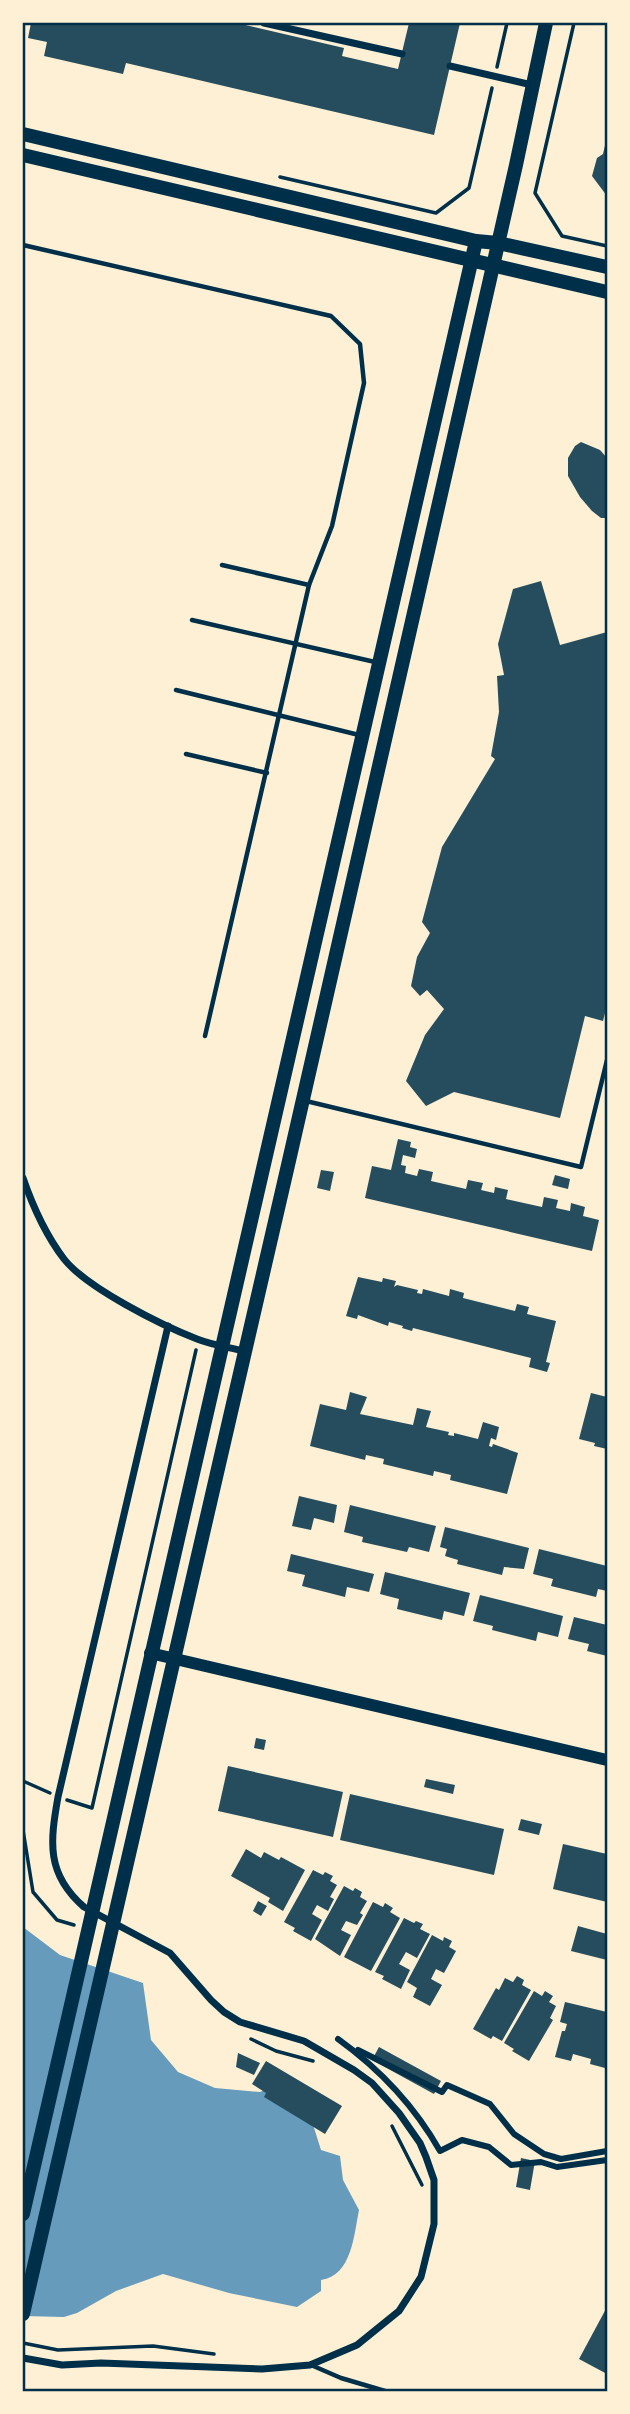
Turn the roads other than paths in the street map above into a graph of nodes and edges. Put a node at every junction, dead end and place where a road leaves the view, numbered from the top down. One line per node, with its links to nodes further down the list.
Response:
1 (264, 23): 3 (street)
2 (546, 23): 5 (main road)
3 (402, 54)
4 (450, 66): 5 (street)
5 (533, 85): 9 (main road)
6 (23, 134): 8 (main road)
7 (23, 155): 11 (main road)
8 (476, 241): 9 (main road); 11 (main road)
9 (498, 243): 12 (main road); 13 (main road)
10 (23, 246): 16 (lane)
11 (471, 258): 12 (main road); 19 (main road)
12 (493, 267): 14 (main road); 27 (main road)
13 (607, 267)
14 (607, 292)
15 (222, 565): 16 (lane)
16 (309, 585): 18 (lane)
17 (192, 620): 18 (lane)
18 (296, 643): 19 (lane); 21 (lane)
19 (379, 663): 22 (main road)
20 (176, 690): 21 (lane)
21 (280, 715): 22 (lane); 24 (lane)
22 (363, 735): 30 (main road)
23 (186, 754): 24 (lane)
24 (267, 773): 25 (lane)
25 (205, 1036)
26 (607, 1060): 27 (lane)
27 (302, 1100): 31 (main road)
28 (23, 1178): 29 (street)
29 (168, 1326): 30 (street); 40 (street)
30 (221, 1346): 31 (street); 32 (main road)
31 (244, 1351): 33 (main road)
32 (150, 1653): 33 (street); 37 (main road)
33 (176, 1659): 34 (street); 38 (main road)
34 (607, 1760)
35 (607, 2151): 36 (street)
36 (607, 2160)
37 (23, 2214)
38 (23, 2314)
39 (23, 2358): 40 (street)
40 (310, 2365): 41 (lane)
41 (385, 2391)

